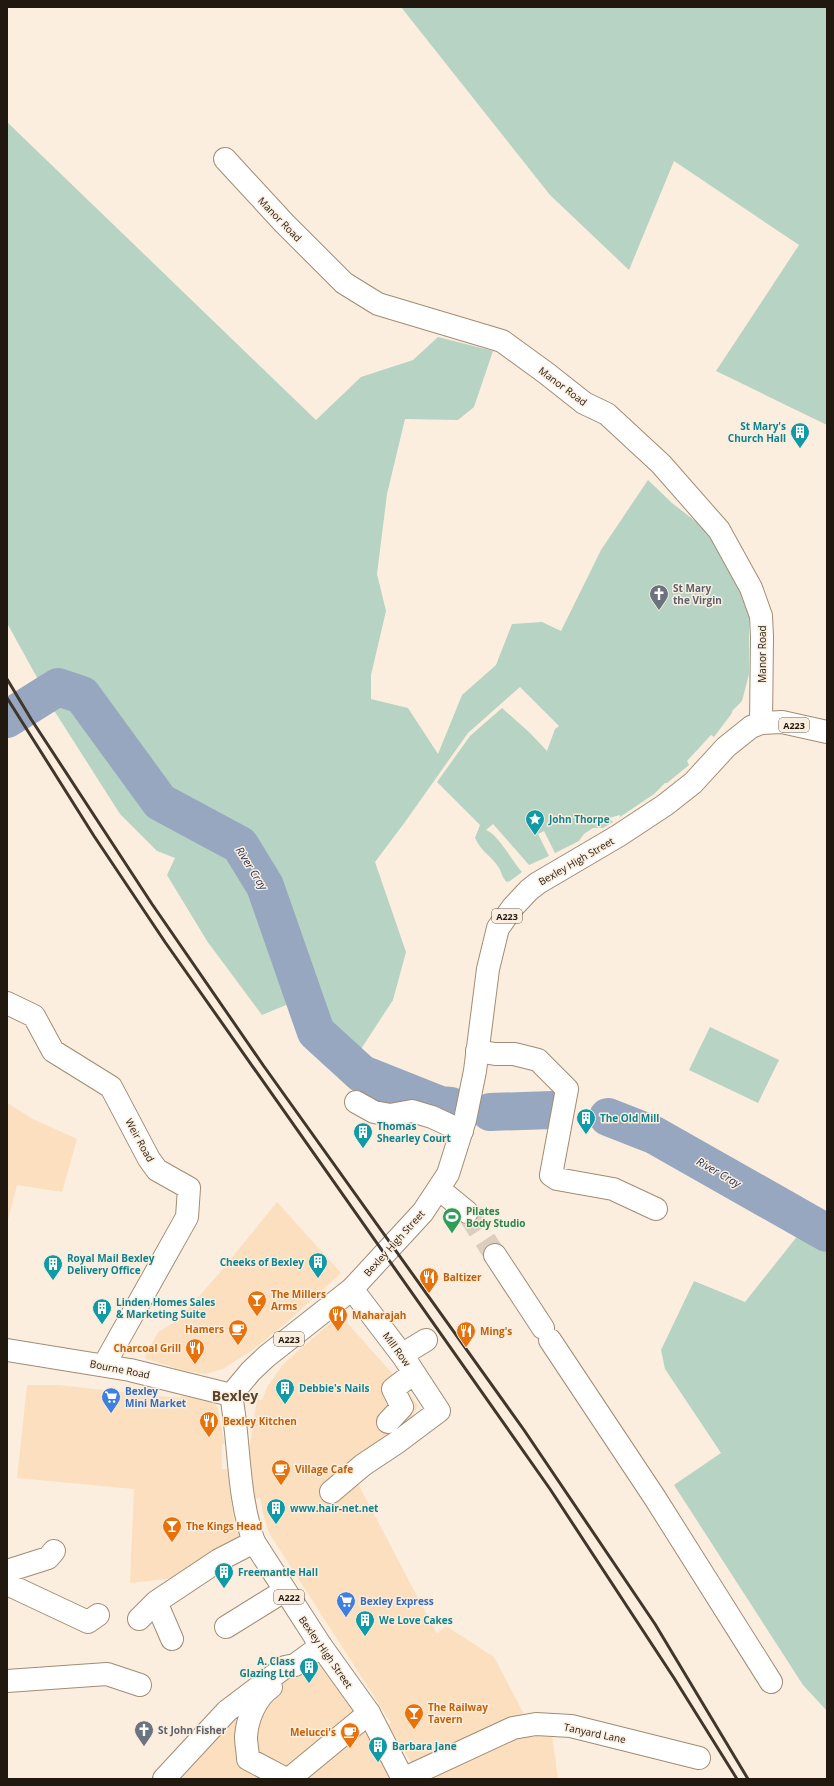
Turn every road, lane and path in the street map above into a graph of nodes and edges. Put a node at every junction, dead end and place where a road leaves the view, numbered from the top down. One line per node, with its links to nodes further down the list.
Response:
1 (225, 160): 2 (main road, Manor Road)
2 (761, 724): 3 (main road, A223); 5 (main road, Bexley High Street / A223)
3 (827, 732)
4 (7, 1003): 16 (main road, Weir Road)
5 (477, 1051): 7 (main road, Bexley High Street / A223); 9 (main road)
6 (356, 1102): 7 (main road)
7 (464, 1125): 8 (main road, Bexley High Street / A223)
8 (439, 1189): 10 (main road); 12 (main road, Bexley High Street / A223)
9 (656, 1209)
10 (467, 1212)
11 (495, 1255): 33 (main road)
12 (352, 1289): 15 (main road, Mill Row); 17 (main road, Bexley High Street / A223)
13 (426, 1340): 15 (main road)
14 (7, 1350): 16 (main road, Bourne Road)
15 (409, 1364): 18 (main road); 19 (main road, Mill Row)
16 (104, 1365): 17 (main road, Bourne Road)
17 (231, 1394): 20 (main road, Bexley High Street / A222)
18 (388, 1422)
19 (331, 1492)
20 (254, 1542): 24 (main road, Bexley High Street / A222); 25 (main road)
21 (54, 1551): 22 (main road)
22 (7, 1571)
23 (7, 1584): 26 (main road)
24 (284, 1591): 28 (main road); 30 (main road, Bexley High Street / A222)
25 (156, 1602): 27 (main road); 29 (main road)
26 (98, 1615)
27 (139, 1619)
28 (226, 1628)
29 (172, 1639)
30 (321, 1646): 31 (main road); 35 (main road, Bexley High Street / A222)
31 (294, 1665): 37 (main road); 38 (main road)
32 (7, 1681): 34 (main road)
33 (771, 1682)
34 (140, 1685)
35 (369, 1713): 38 (main road); 39 (main road, Bexley High Street / A222)
36 (700, 1758): 39 (main road, Tanyard Lane)
37 (164, 1779)
38 (287, 1779)
39 (403, 1779)

